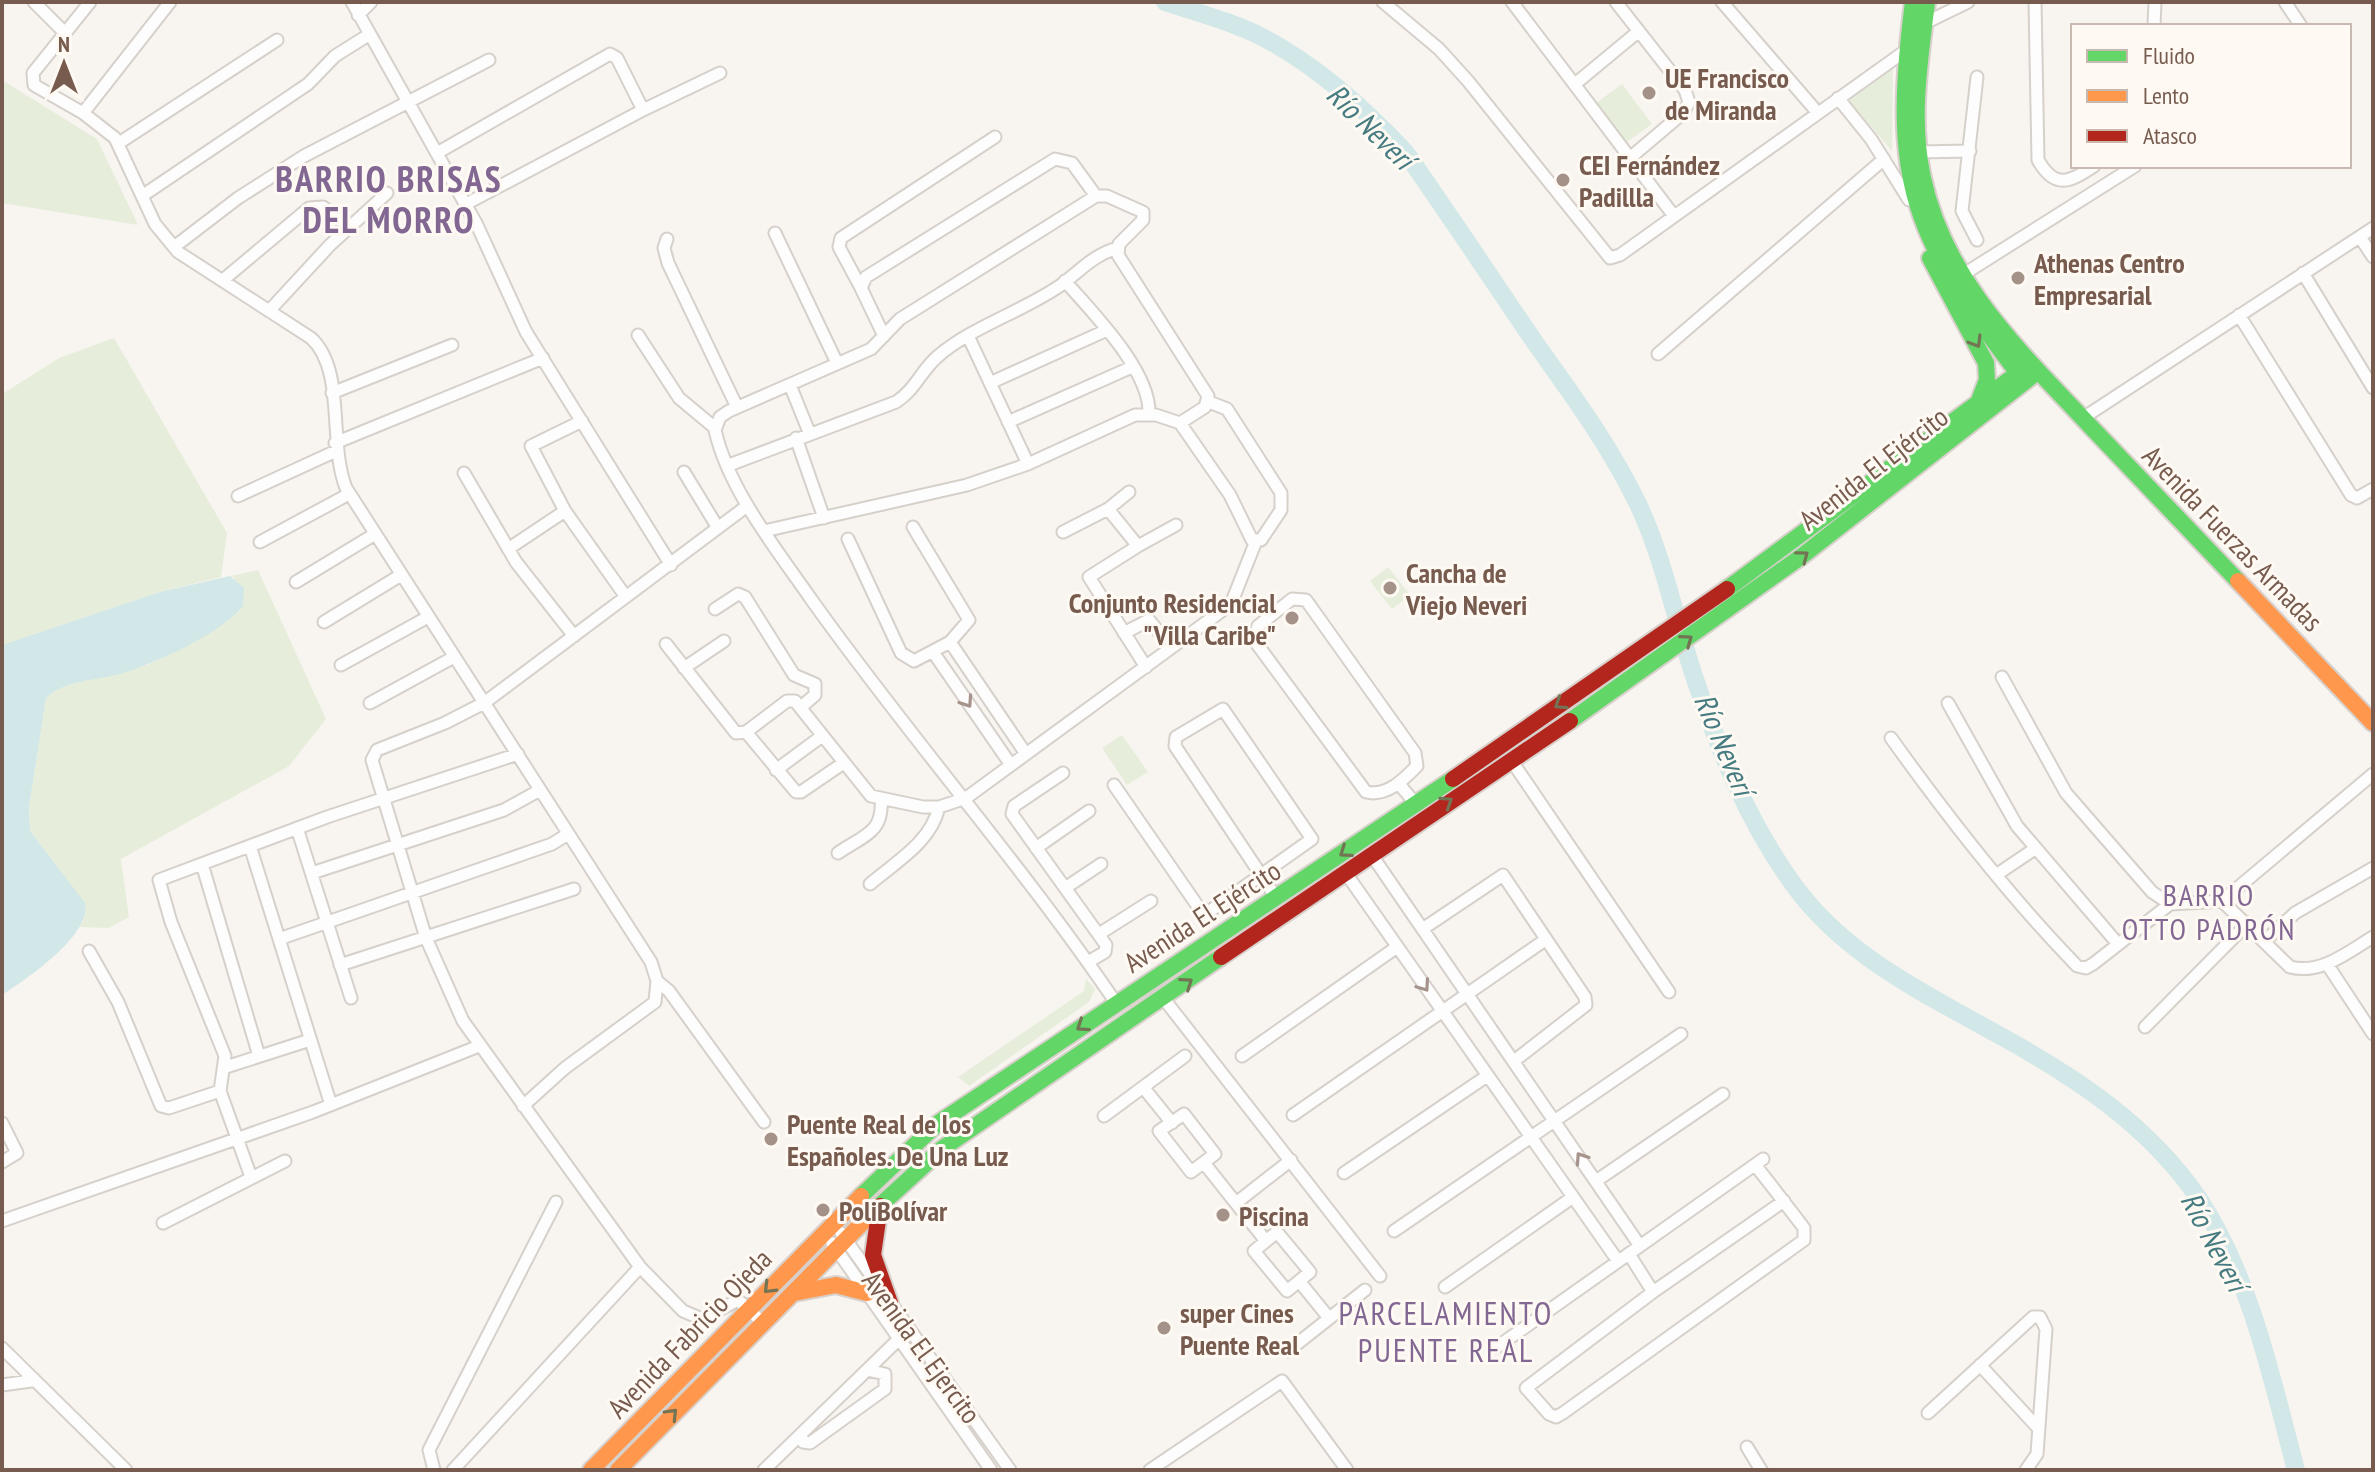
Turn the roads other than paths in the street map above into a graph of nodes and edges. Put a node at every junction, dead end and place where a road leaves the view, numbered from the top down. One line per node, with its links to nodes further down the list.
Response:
1 (34, 2): 20 (street)
2 (90, 2): 20 (street)
3 (170, 2): 31 (street)
4 (352, 2): 15 (street)
5 (371, 2): 15 (street)
6 (1383, 2): 46 (street)
7 (1512, 2): 27 (street)
8 (1616, 2): 19 (street)
9 (1722, 2): 32 (street)
10 (1968, 2): 16 (street)
11 (2035, 2): 40 (street)
12 (2155, 2): 17 (street)
13 (2285, 2): 18 (street)
14 (1920, 3): 16 (street); 23 (street)
15 (358, 15): 21 (street)
16 (1925, 23): 36 (street)
17 (2154, 24)
18 (2300, 24)
19 (1639, 31): 27 (street); 38 (street)
20 (64, 32): 31 (street)
21 (370, 34): 29 (street); 43 (street)
22 (277, 40): 34 (street)
23 (1908, 49): 28 (street); 47 (street)
24 (489, 60): 29 (street)
25 (720, 73): 30 (street)
26 (1977, 77): 35 (street)
27 (1575, 84): 38 (street)
28 (1838, 98): 32 (street); 39 (street)
29 (409, 102): 37 (street); 54 (street)
30 (643, 110): 37 (street); 45 (street)
31 (83, 113): 34 (street)
32 (1818, 113): 46 (street)
33 (995, 137): 61 (street)
34 (119, 143): 43 (street)
35 (1970, 151): 36 (street); 53 (street)
36 (1918, 152): 58 (street)
37 (437, 153): 45 (street)
38 (1631, 157): 46 (street)
39 (1884, 159): 47 (street); 69 (street)
40 (2091, 168)
41 (2132, 168): 58 (street)
42 (387, 193): 48 (street)
43 (142, 196): 54 (street)
44 (1096, 196): 55 (street); 61 (street); 66 (street)
45 (466, 204): 70 (street)
46 (1674, 216)
47 (1920, 218): 73 (street); 78 (street, one-way to 78)
48 (348, 226): 59 (street); 62 (street)
49 (2373, 228): 51 (street)
50 (775, 233): 71 (street)
51 (2360, 237): 56 (street); 57 (street)
52 (667, 239): 80 (street)
53 (1977, 240)
54 (174, 247): 59 (street)
55 (1118, 248): 60 (street); 79 (street)
56 (2373, 257)
57 (2303, 273): 63 (street); 76 (street)
58 (1964, 274): 73 (street)
59 (223, 280): 62 (street)
60 (1065, 281): 64 (street); 67 (street)
61 (861, 288): 66 (street)
62 (269, 311): 77 (street)
63 (2239, 315): 82 (street); 94 (street)
64 (1107, 330): 72 (street); 74 (street)
65 (638, 335): 86 (street)
66 (884, 336): 71 (street)
67 (969, 338): 74 (street); 87 (street)
68 (452, 345): 77 (street)
69 (1658, 354)
70 (543, 358): 83 (street); 89 (street)
71 (837, 363): 75 (street)
72 (1132, 367): 81 (street); 84 (street)
73 (2027, 373): 78 (street, Avenida El Ejército); 82 (street, Avenida Fuerzas Armadas); 103 (street, Avenida El Ejército)
74 (990, 383): 84 (street)
75 (790, 385): 80 (street); 87 (street)
76 (2373, 388)
77 (332, 393): 89 (street)
78 (1980, 398): 99 (street, Avenida El Ejército)
79 (1209, 402): 85 (street); 111 (street)
80 (737, 407): 86 (street)
81 (1149, 414): 85 (street); 90 (street)
82 (2083, 418): 138 (street, Avenida Fuerzas Armadas)
83 (582, 421): 101 (street); 115 (street)
84 (1008, 422): 90 (street)
85 (1180, 423): 111 (street)
86 (715, 428): 91 (street)
87 (809, 432): 88 (street)
88 (796, 438): 91 (street); 102 (street)
89 (335, 447): 96 (street); 97 (street)
90 (1028, 464): 102 (street)
91 (729, 465): 98 (street)
92 (684, 472): 106 (street)
93 (464, 473): 114 (street)
94 (2373, 489)
95 (1129, 492): 100 (street)
96 (349, 494): 109 (street); 112 (street)
97 (238, 496)
98 (747, 506): 106 (street); 107 (street)
99 (1834, 507): 103 (street); 156 (street, Avenida El Ejército, one-way to 156)
100 (1108, 509): 108 (street); 113 (street)
101 (565, 511): 114 (street); 118 (street)
102 (824, 518): 107 (street)
103 (1846, 522): 144 (street, Avenida El Ejército, one-way to 103)
104 (1176, 525): 113 (street)
105 (913, 527): 126 (street)
106 (718, 528): 115 (street)
107 (764, 531): 154 (street)
108 (1063, 532)
109 (375, 534): 116 (street); 117 (street)
110 (848, 539): 128 (street)
111 (1256, 541): 131 (street)
112 (260, 542)
113 (1138, 546): 122 (street)
114 (508, 549): 123 (street)
115 (671, 565): 118 (street)
116 (401, 575): 120 (street); 121 (street)
117 (296, 582)
118 (626, 597): 123 (street)
119 (715, 609): 137 (street)
120 (428, 617): 129 (street); 130 (street)
121 (324, 622)
122 (1124, 633): 124 (street); 131 (street)
123 (574, 636): 135 (street)
124 (1162, 636)
125 (724, 641): 132 (street)
126 (950, 642): 128 (street); 143 (street)
127 (666, 644): 132 (street)
128 (933, 652): 146 (street, one-way to 146)
129 (454, 657): 134 (street); 135 (street)
130 (341, 665)
131 (1146, 667): 143 (street)
132 (684, 668): 139 (street)
133 (2002, 677): 181 (street)
134 (370, 703)
135 (484, 703): 142 (street); 155 (street)
136 (1948, 703): 164 (street)
137 (801, 707): 139 (street); 140 (street)
138 (2373, 723)
139 (746, 732): 147 (street)
140 (822, 736): 145 (street); 147 (street)
141 (1891, 738): 173 (street)
142 (518, 754): 152 (street); 155 (street)
143 (1026, 754): 146 (street)
144 (1511, 760): 166 (street, Avenida El Ejército, one-way to 144); 199 (street)
145 (842, 764): 147 (street); 153 (street)
146 (1011, 765): 154 (street)
147 (776, 770)
148 (1063, 773): 163 (street)
149 (2373, 774): 180 (street)
150 (1399, 784): 150 (street); 156 (street)
151 (1114, 785): 172 (street)
152 (540, 790): 160 (street); 161 (street)
153 (881, 798): 157 (street); 165 (street)
154 (966, 798): 157 (street); 194 (street)
155 (384, 799): 159 (street); 161 (street)
156 (1415, 803): 178 (street, Avenida El Ejército, one-way to 178)
157 (939, 807): 174 (street)
158 (1089, 811): 163 (street)
159 (297, 828): 162 (street); 171 (street)
160 (568, 834): 177 (street); 197 (street)
161 (400, 845): 171 (street); 177 (street)
162 (250, 846): 167 (street); 188 (street)
163 (1036, 848): 175 (street)
164 (2036, 848): 173 (street); 191 (street)
165 (838, 853)
166 (1371, 854): 170 (street, Avenida El Ejército); 184 (street)
167 (202, 864): 209 (street); 213 (street)
168 (1101, 864): 175 (street)
169 (2373, 868): 190 (street)
170 (1345, 872): 192 (street); 201 (street, Avenida El Ejército, one-way to 170)
171 (312, 873): 182 (street)
172 (1261, 875): 172 (street); 178 (street)
173 (1996, 875): 191 (street)
174 (870, 884)
175 (1065, 888): 185 (street)
176 (574, 889): 187 (street)
177 (413, 891): 182 (street); 187 (street)
178 (1277, 899): 202 (street, Avenida El Ejército)
179 (1151, 901): 185 (street)
180 (2222, 901): 181 (street); 183 (street)
181 (2170, 904): 191 (street)
182 (326, 922): 188 (street); 196 (street)
183 (2248, 923): 190 (street); 204 (street)
184 (1424, 928): 189 (street); 198 (street)
185 (1099, 934): 194 (street)
186 (2373, 937): 195 (street)
187 (426, 938): 196 (street); 208 (street)
188 (279, 939): 207 (street)
189 (1545, 940): 198 (street); 212 (street)
190 (2265, 941): 195 (street)
191 (2118, 944)
192 (1397, 947): 203 (street, one-way to 203); 211 (street)
193 (89, 951): 216 (street)
194 (1088, 962): 202 (street)
195 (2327, 964): 206 (street)
196 (340, 965): 200 (street)
197 (657, 981): 219 (street); 223 (street)
198 (1467, 992): 203 (street); 212 (street)
199 (1669, 992)
200 (351, 998)
201 (1164, 999): 228 (street); 240 (street, Avenida El Ejército)
202 (1116, 1003): 239 (street, Avenida El Ejército, one-way to 239)
203 (1442, 1012): 214 (street); 220 (street)
204 (2145, 1027)
205 (1681, 1034): 222 (street)
206 (2373, 1034)
207 (310, 1040): 209 (street); 218 (street)
208 (479, 1046): 218 (street); 219 (street)
209 (259, 1056): 213 (street)
210 (1185, 1056): 215 (street)
211 (1242, 1056)
212 (1514, 1061): 222 (street)
213 (226, 1067): 216 (street)
214 (1487, 1076): 226 (street); 232 (street)
215 (1143, 1087): 221 (street); 225 (street)
216 (220, 1091): 227 (street)
217 (1723, 1094): 234 (street)
218 (331, 1105): 227 (street)
219 (523, 1106): 250 (street)
220 (1293, 1115)
221 (1104, 1116)
222 (1554, 1119): 226 (street); 234 (street, one-way to 222)
223 (764, 1122)
224 (2, 1123): 230 (street)
225 (1172, 1123): 231 (street); 231 (street)
226 (1530, 1137): 235 (street); 245 (street)
227 (237, 1138): 233 (street); 242 (street)
228 (1291, 1160): 238 (street); 251 (street)
229 (285, 1161): 233 (street)
230 (2, 1162)
231 (1204, 1163): 238 (street)
232 (1344, 1173)
233 (251, 1177): 243 (street)
234 (1596, 1181): 248 (street)
235 (1573, 1197): 249 (street); 253 (street)
236 (1784, 1201): 248 (street); 255 (street); 255 (street)
237 (556, 1202): 275 (street)
238 (1236, 1203): 246 (street)
239 (853, 1204): 241 (street); 244 (street, Avenida El Ejército)
240 (880, 1206): 241 (street, Avenida El Ejército); 258 (street)
241 (863, 1220): 247 (street, Avenida El Ejército)
242 (2, 1221)
243 (163, 1223)
244 (829, 1228): 247 (street, Avenida El Ejercito); 259 (street, Avenida Fabricio Ojeda, one-way to 259)
245 (1394, 1231)
246 (1266, 1241): 252 (street); 252 (street)
247 (840, 1243): 256 (street, Avenida El Ejercito); 257 (street, Avenida Fabricio Ojeda); 258 (street, Avenida El Ejercito)
248 (1640, 1246): 249 (street)
249 (1623, 1258): 255 (street); 263 (street)
250 (640, 1267): 259 (street); 276 (street)
251 (1380, 1276)
252 (1299, 1281): 260 (street)
253 (1445, 1287)
254 (1365, 1290): 260 (street)
255 (1653, 1292)
256 (867, 1293): 257 (street); 262 (street, Avenida El Ejercito)
257 (789, 1295): 261 (street, Avenida Fabricio Ojeda)
258 (890, 1303): 281 (street, Avenida El Ejercito)
259 (748, 1310): 261 (street); 277 (street, Avenida Fabricio Ojeda)
260 (1329, 1318): 265 (street)
261 (762, 1322): 278 (street, Avenida Fabricio Ojeda, one-way to 261)
262 (900, 1338): 267 (street); 280 (street, Avenida El Ejercito)
263 (1497, 1347)
264 (2, 1348): 268 (street)
265 (1288, 1351)
266 (1980, 1365): 270 (street); 271 (street); 271 (street)
267 (867, 1370): 272 (street); 272 (street)
268 (31, 1381): 269 (street); 274 (street)
269 (2, 1385)
270 (1928, 1413)
271 (2039, 1429): 285 (street)
272 (801, 1434): 279 (street)
273 (1747, 1447): 284 (street)
274 (126, 1470)
275 (434, 1470)
276 (453, 1470)
277 (591, 1470)
278 (618, 1470)
279 (764, 1470)
280 (991, 1470)
281 (1010, 1470)
282 (1150, 1470): 283 (street)
283 (1347, 1470)
284 (1761, 1470)
285 (2026, 1470)

